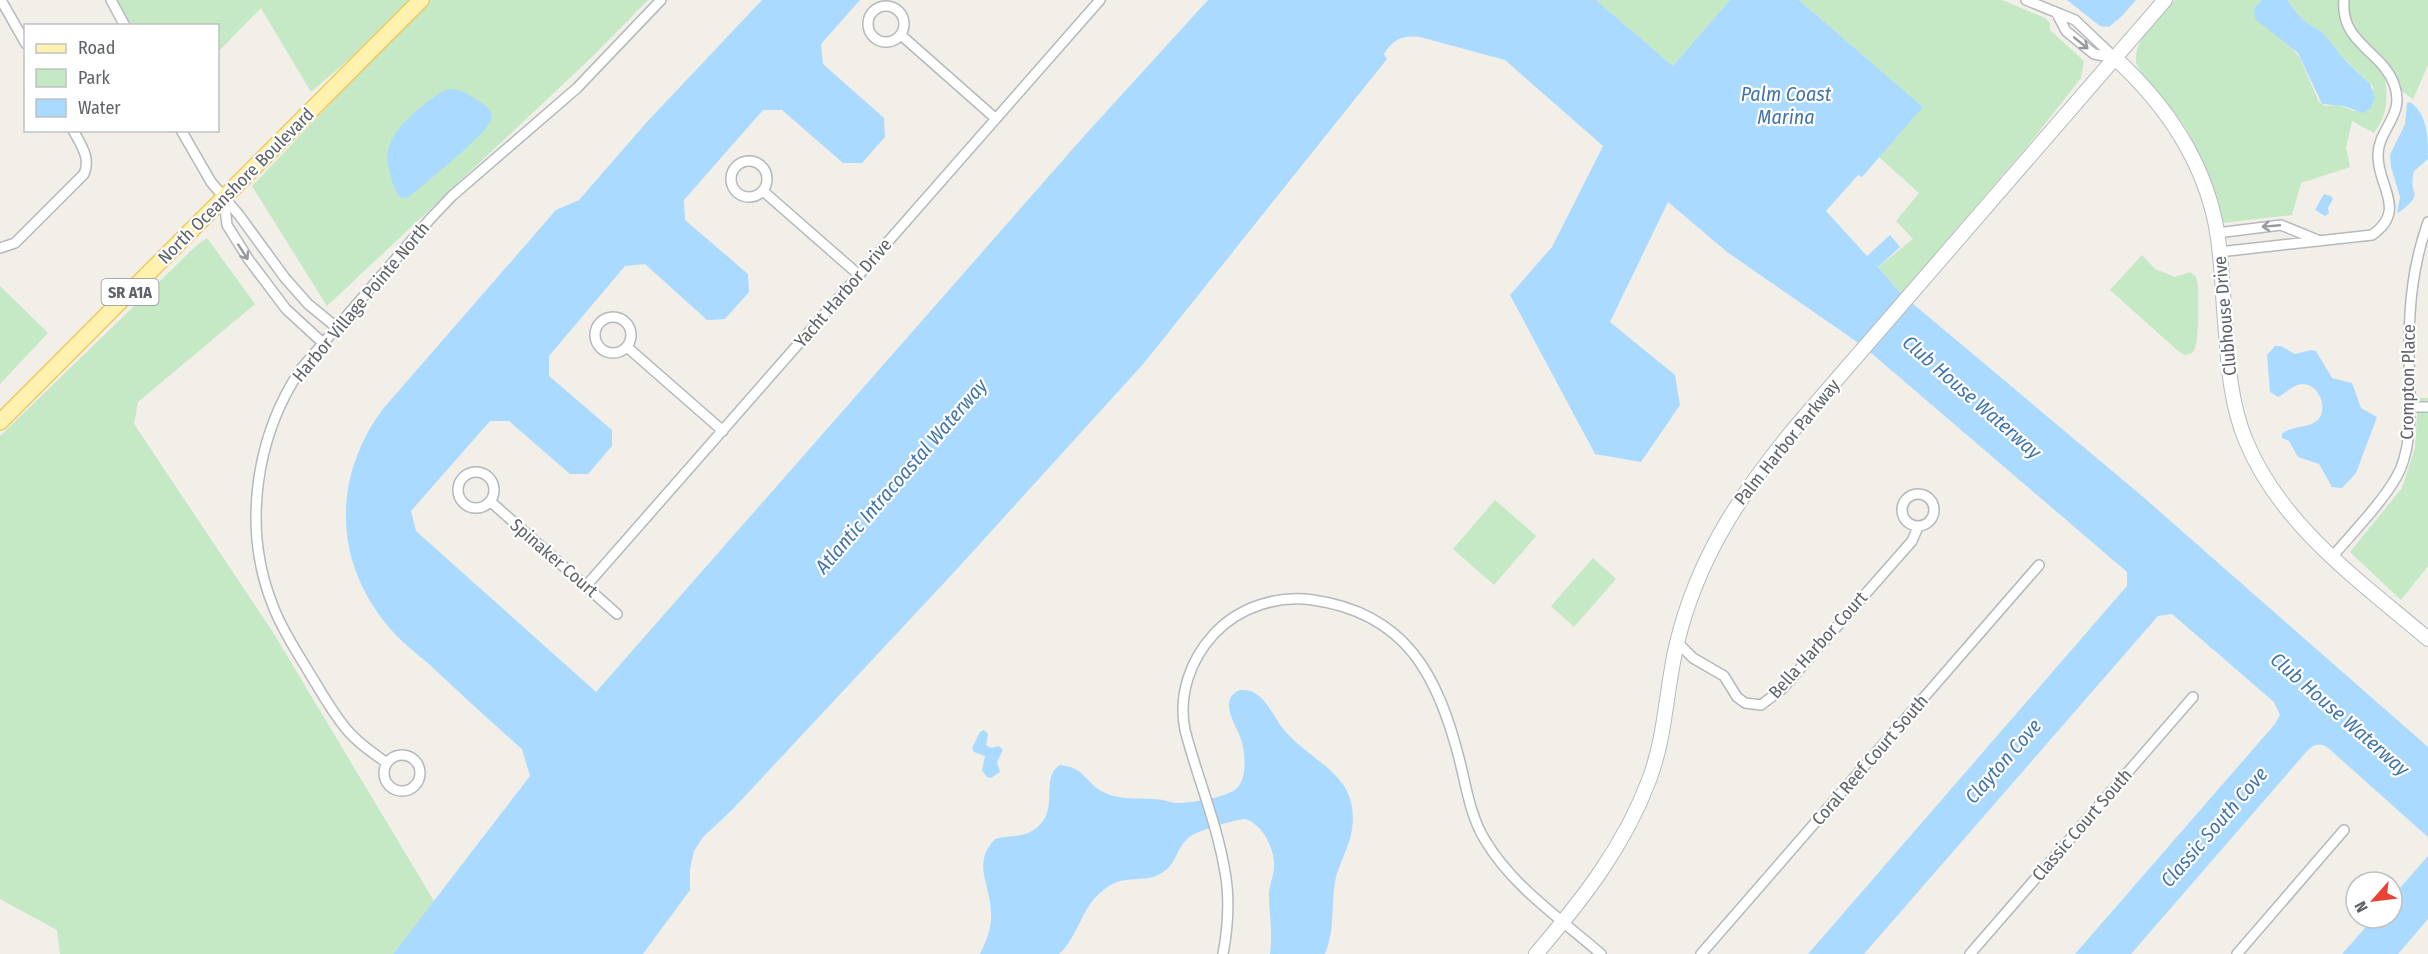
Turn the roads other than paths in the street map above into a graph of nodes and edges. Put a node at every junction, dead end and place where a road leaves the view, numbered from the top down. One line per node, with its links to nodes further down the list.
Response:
1 (1, 0): 11 (street)
2 (111, 0): 9 (street)
3 (421, 0): 17 (main road, North Oceanshore Boulevard / SR A1A)
4 (661, 0): 24 (street, Harbor Village Pointe North)
5 (1100, 0): 13 (street, Yacht Harbor Drive)
6 (2026, 0): 12 (street, Clubhouse Drive)
7 (2165, 0): 12 (street, Palm Harbor Parkway)
8 (2344, 0): 20 (street)
9 (123, 24)
10 (901, 35): 10 (street); 13 (street)
11 (24, 40)
12 (2115, 58): 19 (street, Clubhouse Drive); 38 (street, Palm Harbor Parkway)
13 (995, 118): 23 (street, Yacht Harbor Drive)
14 (74, 132): 21 (street)
15 (182, 132): 17 (street)
16 (763, 191): 16 (street); 23 (street)
17 (224, 198): 24 (street); 25 (street, one-way to 25); 29 (main road, North Oceanshore Boulevard / SR A1A)
18 (2428, 222): 27 (street, Crompton Place)
19 (2217, 233): 20 (street, one-way to 19); 22 (street, Clubhouse Drive)
20 (2322, 242): 22 (street)
21 (0, 248)
22 (2219, 252): 33 (street, Clubhouse Drive)
23 (859, 275): 30 (street, Yacht Harbor Drive)
24 (336, 327): 25 (street, Harbor Village Pointe North)
25 (323, 343): 40 (street, Harbor Village Pointe North)
26 (627, 347): 26 (street); 30 (street)
27 (2409, 406): 28 (street); 33 (street, Crompton Place)
28 (2428, 407)
29 (0, 422)
30 (723, 431): 35 (street, Yacht Harbor Drive)
31 (490, 502): 31 (street); 35 (street, Spinaker Court)
32 (1918, 527): 38 (street, Bella Harbor Court)
33 (2333, 556): 37 (street, Clubhouse Drive)
34 (2039, 565): 46 (street, Coral Reef Court South)
35 (586, 586): 36 (street, Spinaker Court)
36 (617, 614)
37 (2428, 639)
38 (1677, 642): 42 (street, Palm Harbor Parkway)
39 (2193, 697): 47 (street, Classic Court South)
40 (387, 763): 40 (street)
41 (2344, 830): 48 (street)
42 (1564, 922): 43 (street); 44 (street, Palm Harbor Parkway); 45 (street)
43 (1223, 954)
44 (1536, 954)
45 (1601, 954)
46 (1701, 954)
47 (1970, 954)
48 (2237, 954)

